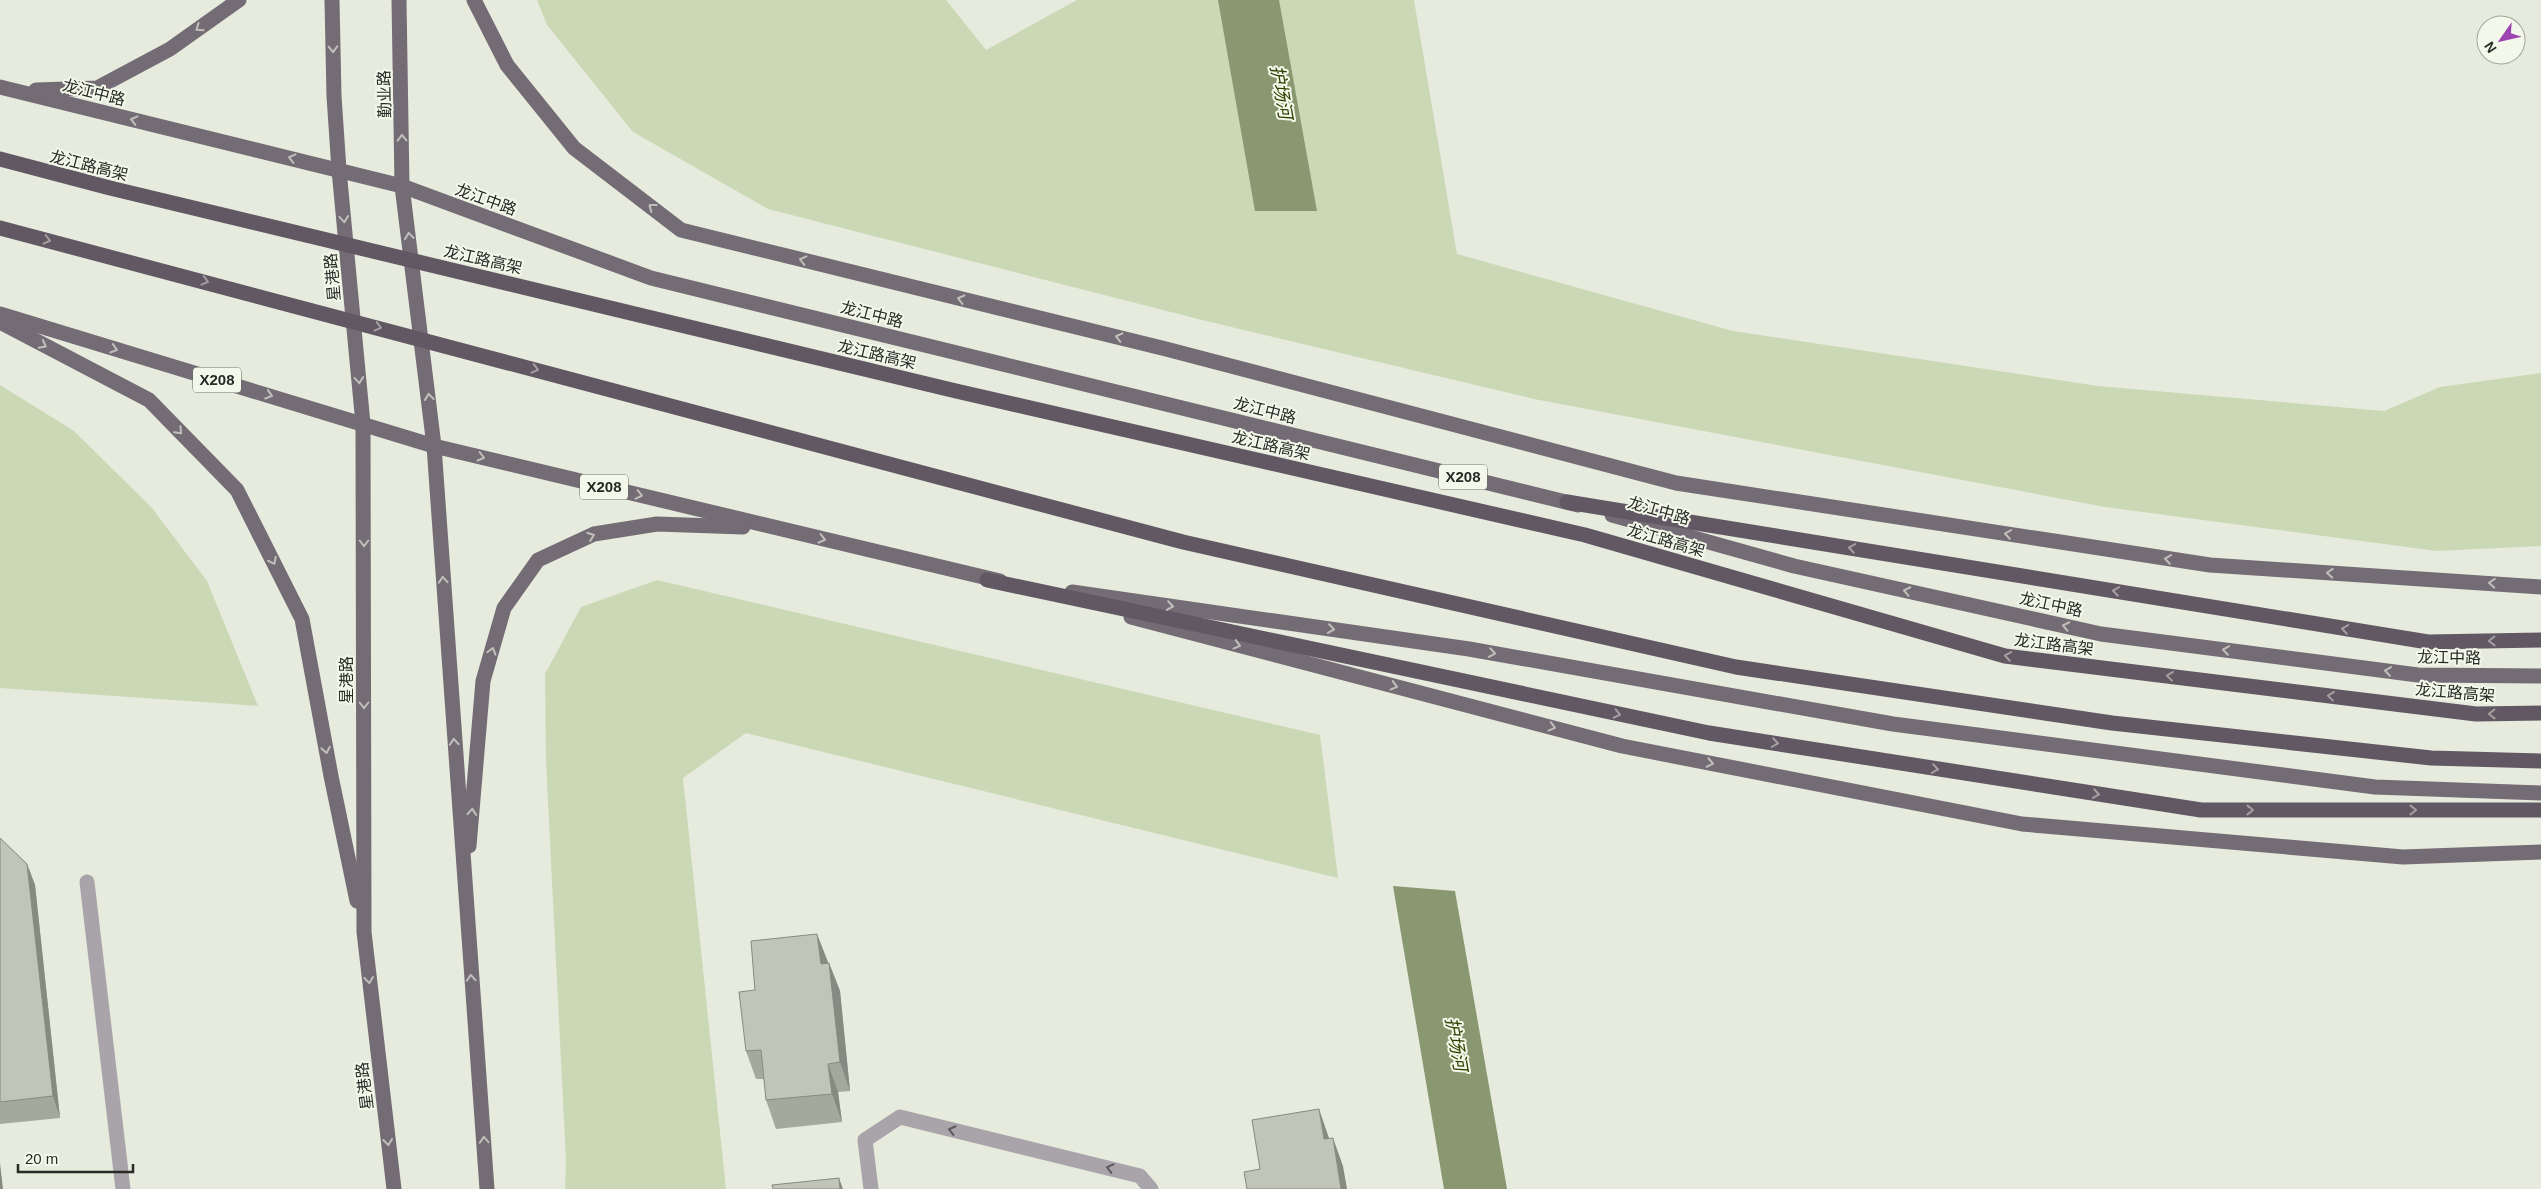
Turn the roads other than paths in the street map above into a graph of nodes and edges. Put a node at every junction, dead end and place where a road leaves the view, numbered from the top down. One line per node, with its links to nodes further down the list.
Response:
1 (239, 0): 6 (main road, one-way to 6)
2 (332, 0): 8 (main road, one-way to 8)
3 (399, 0): 9 (main road, 勤业路, one-way to 3)
4 (474, 0): 18 (main road, one-way to 4)
5 (0, 87): 6 (main road, 龙江中路 / X208)
6 (18, 91): 8 (main road, 龙江中路 / X208, one-way to 6)
7 (0, 160): 21 (highway, 龙江路高架, one-way to 7)
8 (339, 170): 9 (main road, 龙江中路 / X208); 13 (main road, 星港路, one-way to 13)
9 (402, 186): 14 (main road, one-way to 9); 15 (main road, 龙江中路 / X208)
10 (0, 228): 22 (highway, one-way to 22)
11 (0, 314): 13 (main road, X208, one-way to 13)
12 (0, 322): 28 (main road, one-way to 28)
13 (364, 424): 14 (main road, X208); 28 (main road, 星港路, one-way to 28)
14 (434, 446): 16 (main road, X208, one-way to 16); 27 (main road, one-way to 14)
15 (1567, 502): 19 (highway, one-way to 15); 20 (main road, 龙江中路 / X208, one-way to 15)
16 (774, 528): 17 (main road, X208, one-way to 17); 27 (main road, one-way to 16)
17 (987, 580): 23 (main road, X208, one-way to 23); 24 (highway, one-way to 24); 25 (main road, one-way to 25)
18 (2541, 586)
19 (2541, 640)
20 (2541, 676)
21 (2541, 713)
22 (2541, 762)
23 (2541, 793)
24 (2541, 810)
25 (2541, 852)
26 (87, 882): 29 (lane)
27 (465, 896): 31 (main road, one-way to 27)
28 (364, 932): 30 (main road, 星港路, one-way to 30)
29 (123, 1189)
30 (394, 1189)
31 (487, 1189)
32 (871, 1189): 33 (lane, one-way to 32)
33 (1151, 1189)

